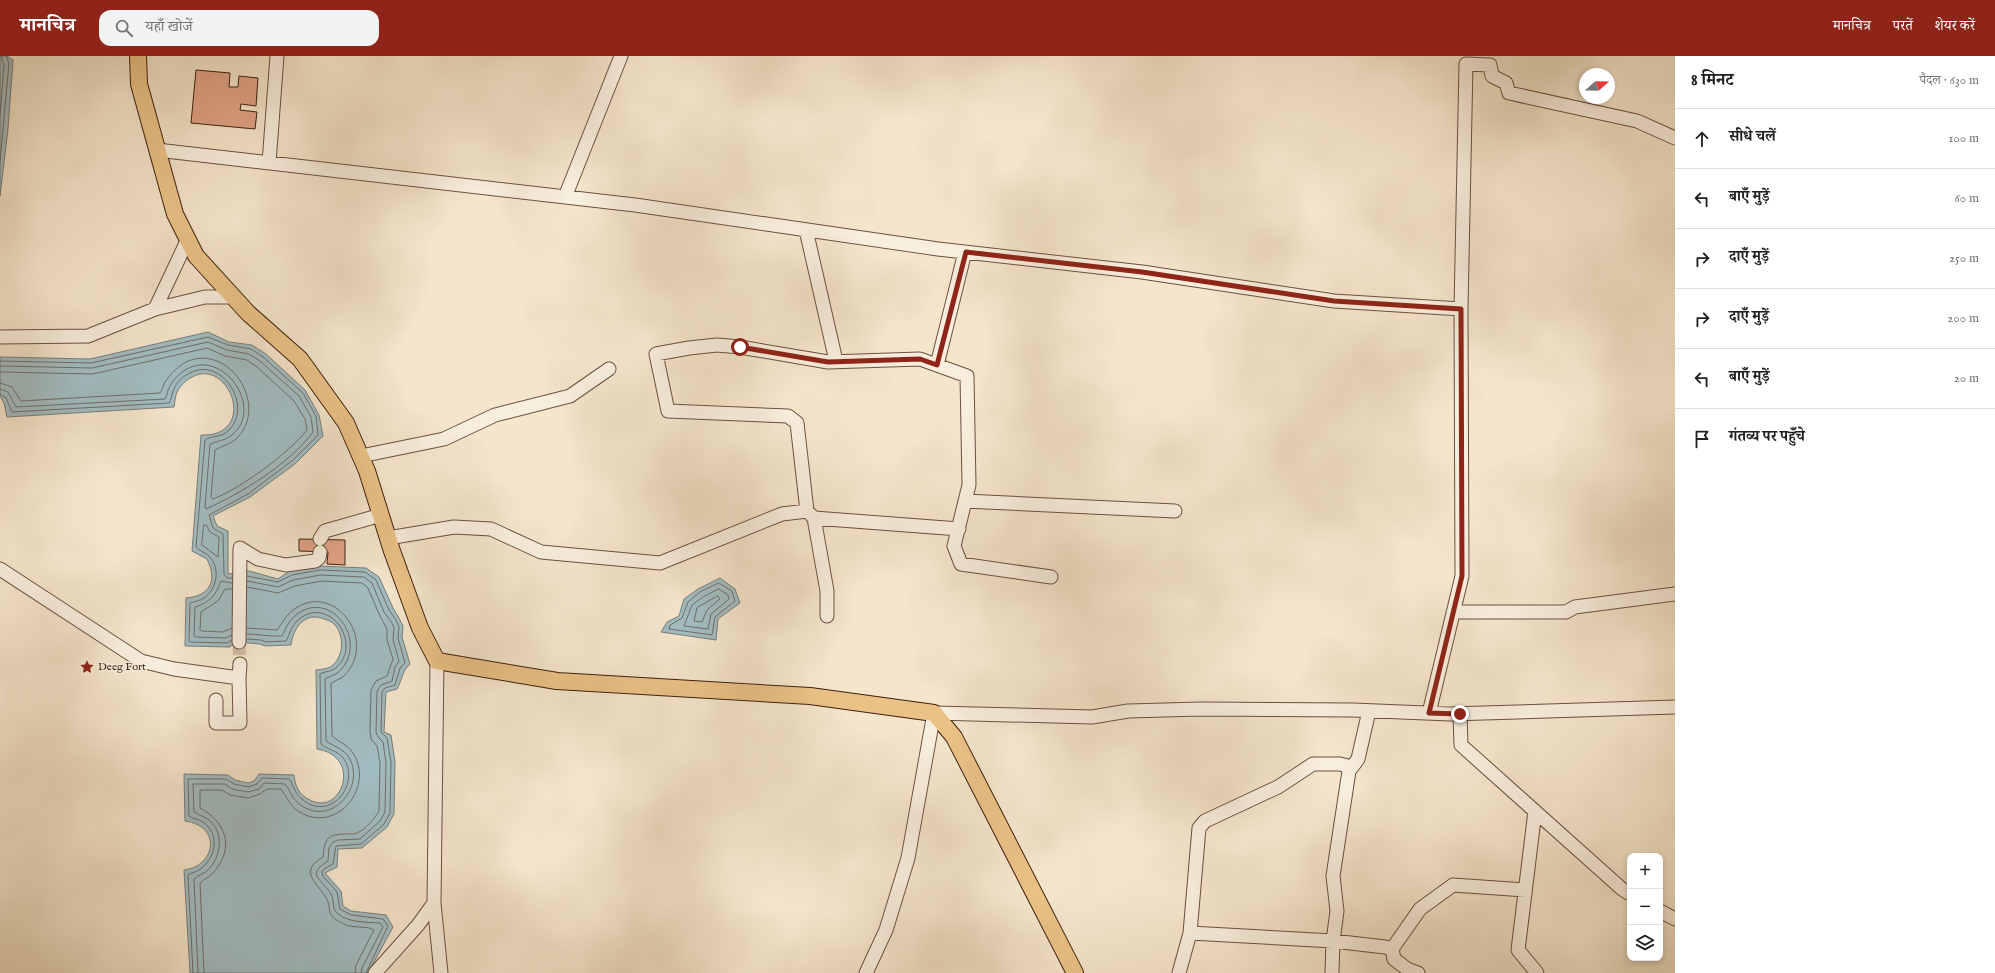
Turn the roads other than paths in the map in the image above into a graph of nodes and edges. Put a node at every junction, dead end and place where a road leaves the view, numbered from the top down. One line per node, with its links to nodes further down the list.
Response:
1 (138, 56): 6 (main road)
2 (277, 56): 7 (street)
3 (620, 56): 8 (street)
4 (1466, 60): 5 (street); 14 (street)
5 (1675, 138)
6 (157, 150): 7 (street); 10 (main road)
7 (269, 163): 8 (street)
8 (565, 197): 9 (street)
9 (806, 230): 11 (street); 16 (street)
10 (188, 239): 12 (main road); 13 (street)
11 (966, 252): 14 (street); 17 (street)
12 (233, 297): 13 (street); 19 (main road)
13 (155, 309): 15 (street)
14 (1461, 309): 29 (street)
15 (0, 336)
16 (836, 361): 17 (street); 22 (street)
17 (937, 365): 20 (street)
18 (609, 369): 19 (street)
19 (361, 456): 23 (main road)
20 (965, 501): 21 (street); 24 (street)
21 (1175, 511)
22 (810, 514): 24 (street); 25 (street); 30 (street)
23 (381, 515): 25 (main road); 31 (street)
24 (959, 530): 27 (street)
25 (388, 538): 32 (main road)
26 (0, 569): 34 (street)
27 (1051, 577)
28 (1675, 594): 29 (street)
29 (1453, 612): 39 (street)
30 (827, 616)
31 (239, 640)
32 (437, 661): 38 (main road); 45 (street)
33 (240, 664): 34 (street)
34 (239, 678): 35 (street)
35 (216, 700)
36 (1675, 707): 40 (street)
37 (1369, 711): 38 (street); 39 (street); 41 (street)
38 (934, 713): 53 (street); 54 (main road)
39 (1429, 713): 40 (street)
40 (1460, 714): 42 (street)
41 (1352, 767): 48 (street); 49 (street)
42 (1535, 811): 43 (street); 44 (street)
43 (1525, 890): 50 (street); 58 (street)
44 (1627, 892)
45 (434, 903): 51 (street); 52 (street)
46 (1663, 913): 47 (street)
47 (1675, 919)
48 (1190, 933): 49 (street); 55 (street)
49 (1333, 941): 50 (street); 56 (street)
50 (1392, 949): 57 (street)
51 (375, 973)
52 (441, 973)
53 (866, 973)
54 (1075, 973)
55 (1179, 973)
56 (1332, 973)
57 (1418, 973)
58 (1537, 973)

